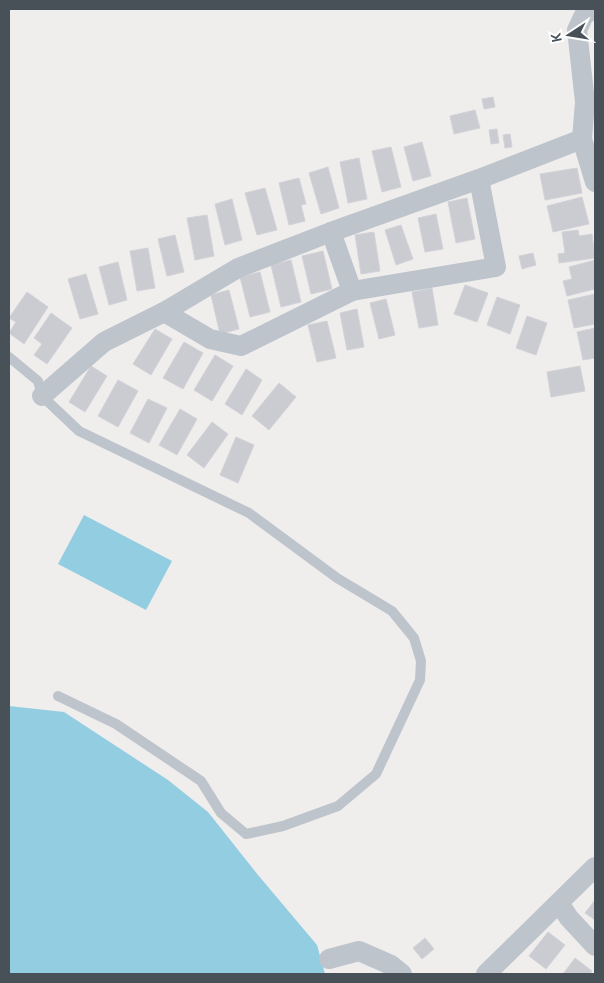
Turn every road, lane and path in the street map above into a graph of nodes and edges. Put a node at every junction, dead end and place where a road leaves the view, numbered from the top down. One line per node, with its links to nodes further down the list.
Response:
1 (594, 9): 2 (street)
2 (590, 102): 3 (street)
3 (582, 139): 4 (street); 5 (street)
4 (479, 179): 6 (street); 7 (street)
5 (595, 182)
6 (331, 232): 7 (street); 8 (street)
7 (352, 292): 8 (street)
8 (164, 312): 10 (street)
9 (9, 357): 10 (lane)
10 (42, 396): 11 (lane)
11 (58, 696)
12 (595, 867): 13 (street)
13 (559, 903): 14 (street); 17 (street)
14 (595, 946)
15 (329, 959): 16 (street)
16 (402, 974)
17 (486, 974)

